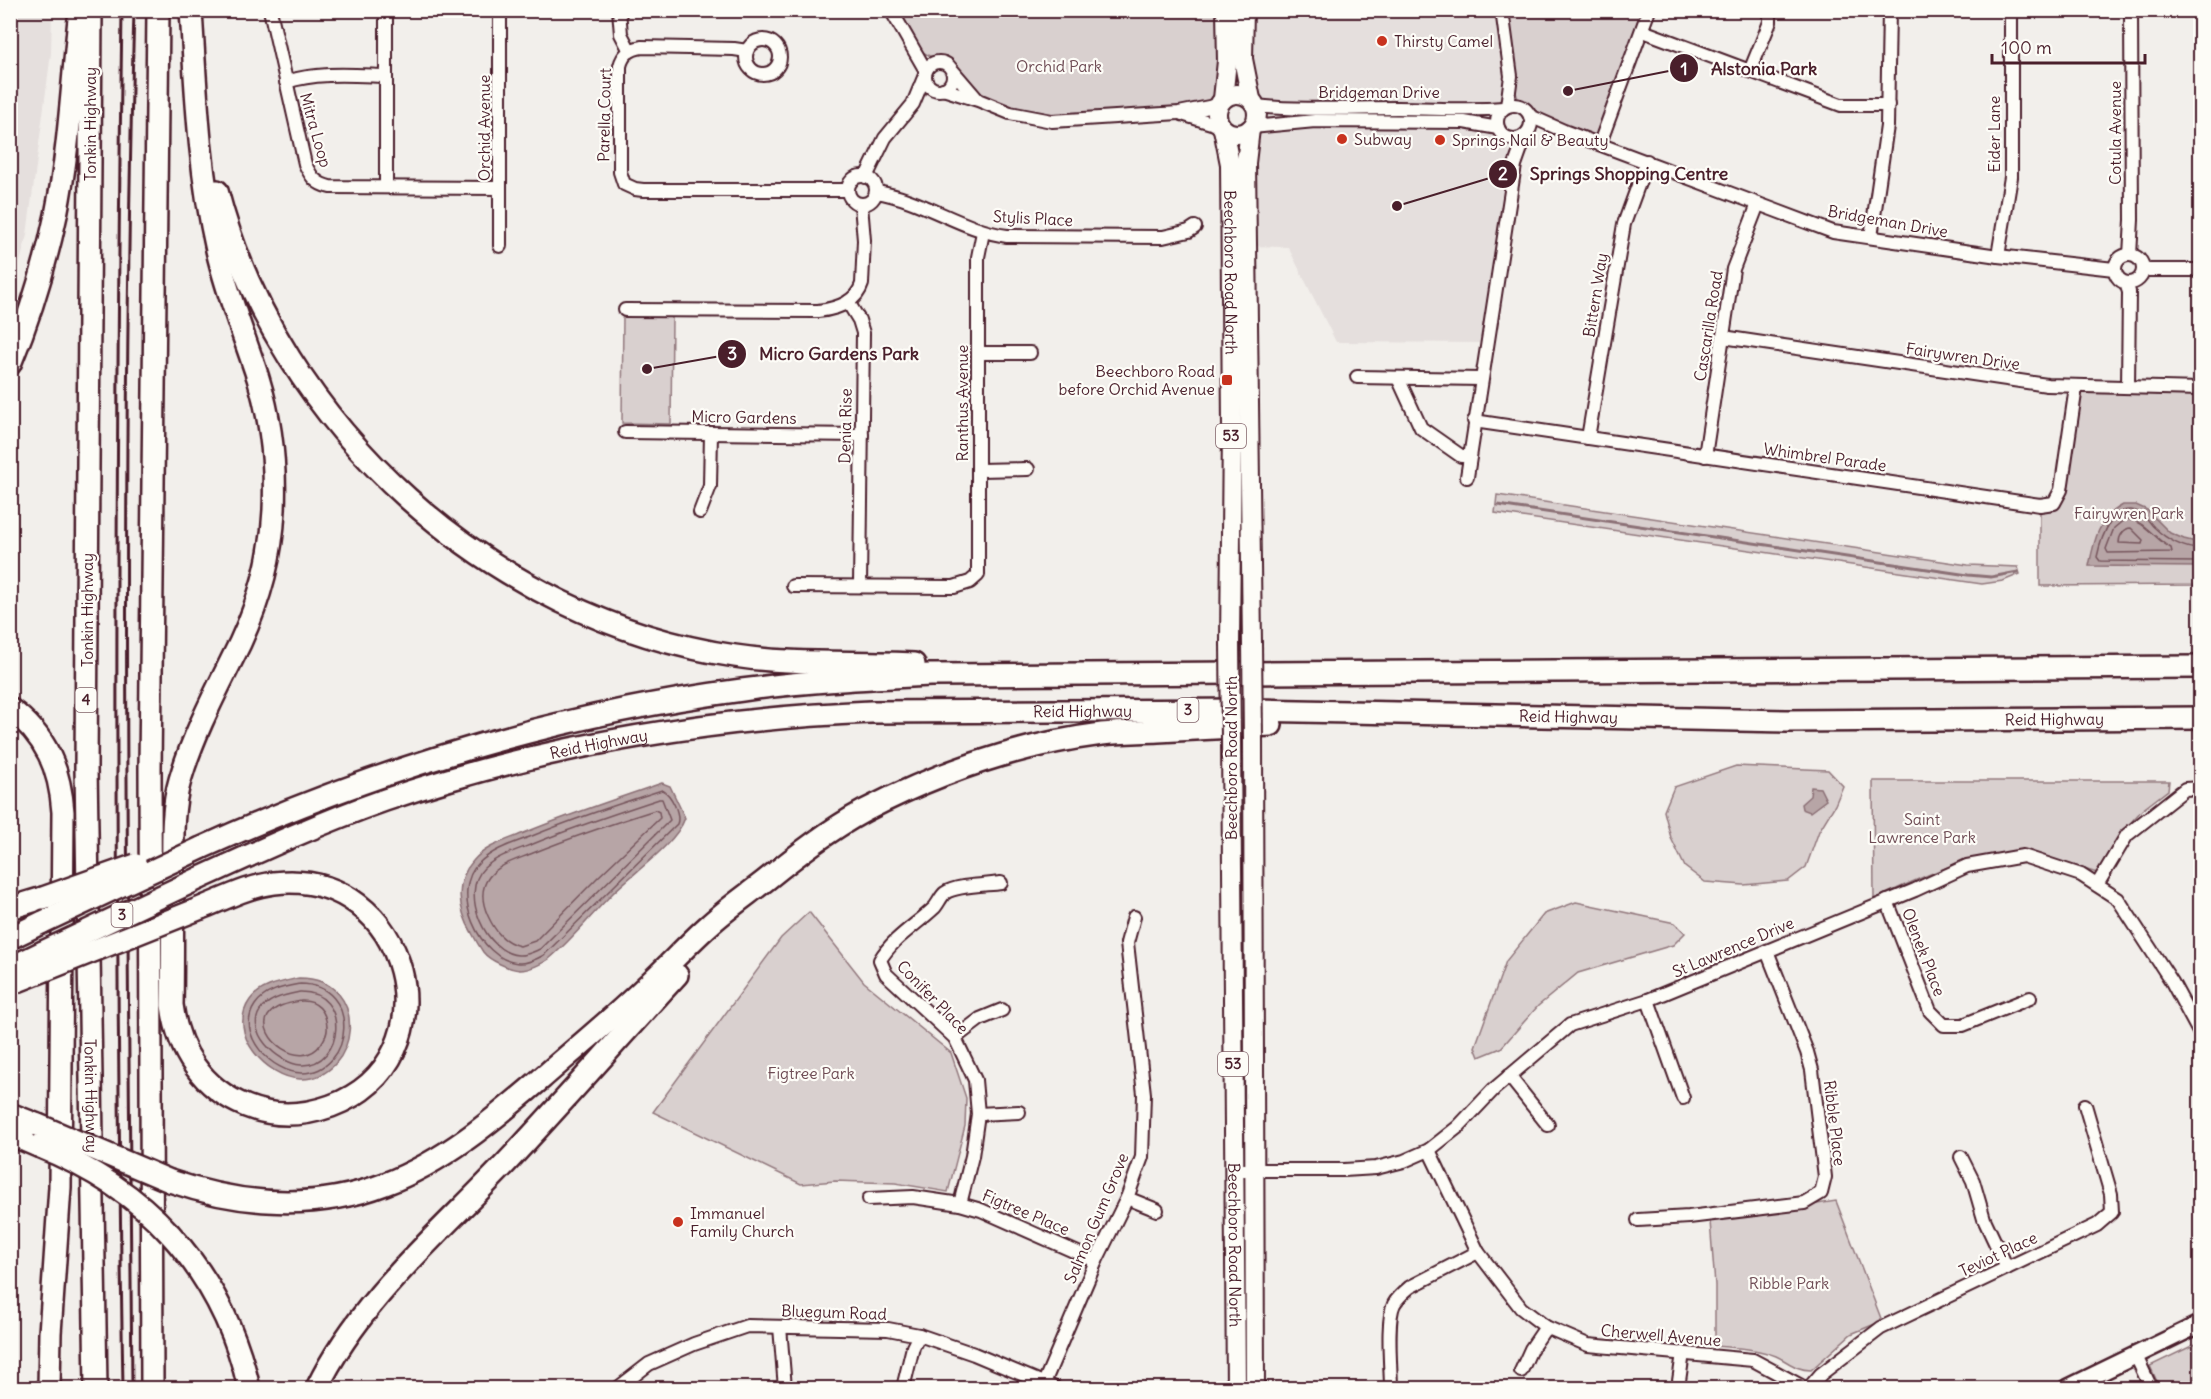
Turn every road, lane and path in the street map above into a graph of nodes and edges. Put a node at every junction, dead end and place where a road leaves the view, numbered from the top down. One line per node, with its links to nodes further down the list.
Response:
1 (80, 10): 70 (highway)
2 (91, 10): 144 (highway, Tonkin Highway / 4)
3 (158, 10): 145 (highway)
4 (191, 10): 27 (highway)
5 (270, 10): 28 (street, Mitra Loop)
6 (386, 10): 26 (street)
7 (500, 10): 50 (street, Orchid Avenue)
8 (619, 10): 20 (street)
9 (891, 10): 19 (street)
10 (1226, 10): 31 (main road, 53)
11 (1244, 10): 32 (main road, 53)
12 (1502, 10): 35 (street)
13 (1649, 10): 18 (street)
14 (1770, 10): 23 (street)
15 (1888, 10): 34 (street)
16 (2011, 10): 60 (street, Eider Lane)
17 (2131, 10): 59 (street, Cotula Avenue)
18 (1642, 31): 23 (street); 45 (street)
19 (913, 46): 22 (street); 25 (street)
20 (630, 51): 21 (street, Parella Court); 51 (street, Parella Court)
21 (747, 51)
22 (939, 62): 24 (street); 25 (street)
23 (1750, 71): 34 (street)
24 (953, 72): 29 (street); 30 (street)
25 (926, 73): 29 (street); 33 (street)
26 (386, 76): 28 (street); 49 (street)
27 (196, 81): 91 (highway); 105 (highway, bridge)
28 (286, 82): 49 (street, Mitra Loop)
29 (940, 90): 30 (street); 33 (street)
30 (978, 100): 37 (street)
31 (1221, 102): 32 (main road); 37 (street); 40 (main road, 53)
32 (1253, 103): 36 (street, Bridgeman Drive); 41 (main road, 53)
33 (913, 104): 48 (street)
34 (1888, 105): 57 (street)
35 (1510, 107): 36 (street, Bridgeman Drive); 38 (street); 43 (street)
36 (1293, 108): 39 (street)
37 (1179, 113): 40 (street)
38 (1530, 116): 42 (street, Bridgeman Drive); 44 (street)
39 (1315, 121): 41 (street, Bridgeman Drive); 43 (street, Bridgeman Drive)
40 (1222, 128): 41 (main road); 124 (main road, Beechboro Road North / 53, bridge)
41 (1251, 128): 125 (main road, Beechboro Road North / 53, bridge)
42 (1564, 131): 44 (street, Bridgeman Drive); 45 (street, Bridgeman Drive)
43 (1502, 132): 44 (street); 47 (street)
44 (1527, 132): 47 (street)
45 (1600, 143): 46 (street, Bridgeman Drive)
46 (1647, 161): 54 (street, Bridgeman Drive); 81 (street, Bittern Way)
47 (1515, 165): 73 (street)
48 (866, 177): 51 (street); 52 (street)
49 (386, 188): 50 (street, Mitra Loop)
50 (500, 188): 58 (street, Orchid Avenue)
51 (848, 190): 53 (street)
52 (876, 192): 53 (street); 56 (street, Stylis Place)
53 (861, 204): 65 (street)
54 (1758, 204): 57 (street, Bridgeman Drive); 67 (street, Cascarilla Road)
55 (1195, 227): 56 (street, Stylis Place)
56 (983, 232): 68 (street, Ranthus Avenue)
57 (1872, 237): 60 (street, Bridgeman Drive)
58 (500, 246)
59 (2130, 255): 61 (street); 62 (street)
60 (1998, 256): 61 (street, Bridgeman Drive)
61 (2114, 269): 64 (street)
62 (2143, 270): 63 (street); 64 (street)
63 (2200, 270)
64 (2126, 283): 75 (street)
65 (848, 302): 66 (street); 80 (street, Denia Rise)
66 (625, 310)
67 (1723, 337): 74 (street, Fairywren Drive); 83 (street, Cascarilla Road)
68 (978, 353): 69 (street); 85 (street, Ranthus Avenue)
69 (1030, 353)
70 (10, 364)
71 (1357, 377): 72 (street)
72 (1398, 378): 73 (street); 82 (street)
73 (1481, 379): 77 (street)
74 (2076, 387): 75 (street, Fairywren Drive); 83 (street, Whimbrel Parade)
75 (2128, 387): 76 (street, Fairywren Drive)
76 (2200, 389)
77 (1474, 421): 81 (street, Whimbrel Parade); 82 (street)
78 (626, 432): 79 (street, Micro Gardens)
79 (711, 433): 80 (street, Micro Gardens); 87 (street)
80 (861, 435): 89 (street, Denia Rise)
81 (1588, 438): 83 (street, Whimbrel Parade)
82 (1470, 456): 86 (street)
83 (1705, 456)
84 (1028, 469): 85 (street)
85 (979, 470): 89 (street, Ranthus Avenue)
86 (1467, 477)
87 (700, 512)
88 (793, 585): 89 (street)
89 (860, 586)
90 (2200, 667): 91 (highway, Reid Highway / 3)
91 (1143, 675): 96 (highway, Reid Highway / 3)
92 (10, 709): 143 (highway)
93 (1673, 718): 94 (highway, Reid Highway / 3); 99 (highway); 105 (highway, Reid Highway / 3, bridge)
94 (2200, 718)
95 (2200, 788): 98 (street)
96 (200, 845): 101 (highway, bridge); 103 (highway, 3, bridge)
97 (1002, 883): 112 (street, Conifer Place)
98 (2097, 885): 100 (street, St Lawrence Drive); 111 (street, St Lawrence Drive)
99 (756, 888): 121 (highway, bridge); 147 (highway)
100 (1887, 901): 104 (street, St Lawrence Drive); 108 (street, Olenek Place)
101 (10, 908)
102 (1134, 917): 126 (street, Salmon Gum Grove)
103 (10, 938)
104 (1767, 951): 109 (street, St Lawrence Drive); 130 (street, Ribble Place)
105 (43, 962): 106 (highway, Reid Highway / 3); 107 (highway)
106 (10, 968)
107 (10, 984)
108 (2030, 998)
109 (1648, 1000): 113 (street, St Lawrence Drive); 114 (street)
110 (1002, 1010): 112 (street)
111 (2200, 1034)
112 (955, 1038): 118 (street, Conifer Place)
113 (1509, 1076): 119 (street); 122 (street, St Lawrence Drive)
114 (1683, 1098)
115 (2085, 1105): 133 (street, Teviot Place)
116 (1019, 1112): 118 (street)
117 (10, 1113): 121 (highway)
118 (978, 1114): 128 (street, Conifer Place)
119 (1548, 1125)
120 (10, 1134): 121 (highway)
121 (38, 1135): 146 (highway, bridge)
122 (1429, 1150): 125 (street, St Lawrence Drive); 131 (street, Cherwell Avenue)
123 (1961, 1157): 133 (street)
124 (1234, 1170): 125 (street, St Lawrence Drive); 151 (main road, Beechboro Road North / 53)
125 (1253, 1170): 152 (main road, Beechboro Road North / 53)
126 (1126, 1198): 129 (street); 132 (street, Salmon Gum Grove)
127 (869, 1199): 128 (street, Figtree Place)
128 (960, 1204): 132 (street, Figtree Place)
129 (1157, 1210)
130 (1638, 1221)
131 (1478, 1252): 136 (street, Cherwell Avenue); 153 (street)
132 (1096, 1261): 142 (street, Salmon Gum Grove)
133 (2007, 1268): 155 (street, Teviot Place)
134 (2200, 1324): 140 (street)
135 (780, 1327): 138 (street, Bluegum Road); 148 (street, Bluegum Road); 149 (street)
136 (1546, 1328): 139 (street, Cherwell Avenue); 141 (street)
137 (2200, 1334): 140 (street)
138 (919, 1335): 142 (street, Bluegum Road); 150 (street)
139 (1683, 1353): 154 (street); 155 (street, Cherwell Avenue)
140 (2138, 1360): 156 (street); 157 (street); 158 (street)
141 (1521, 1371)
142 (1050, 1386)
143 (49, 1389)
144 (96, 1389)
145 (152, 1389)
146 (249, 1389)
147 (317, 1389)
148 (618, 1389)
149 (786, 1389)
150 (903, 1389)
151 (1236, 1389)
152 (1255, 1389)
153 (1391, 1389)
154 (1678, 1389)
155 (1807, 1389)
156 (2068, 1389)
157 (2088, 1389)
158 (2151, 1389)

